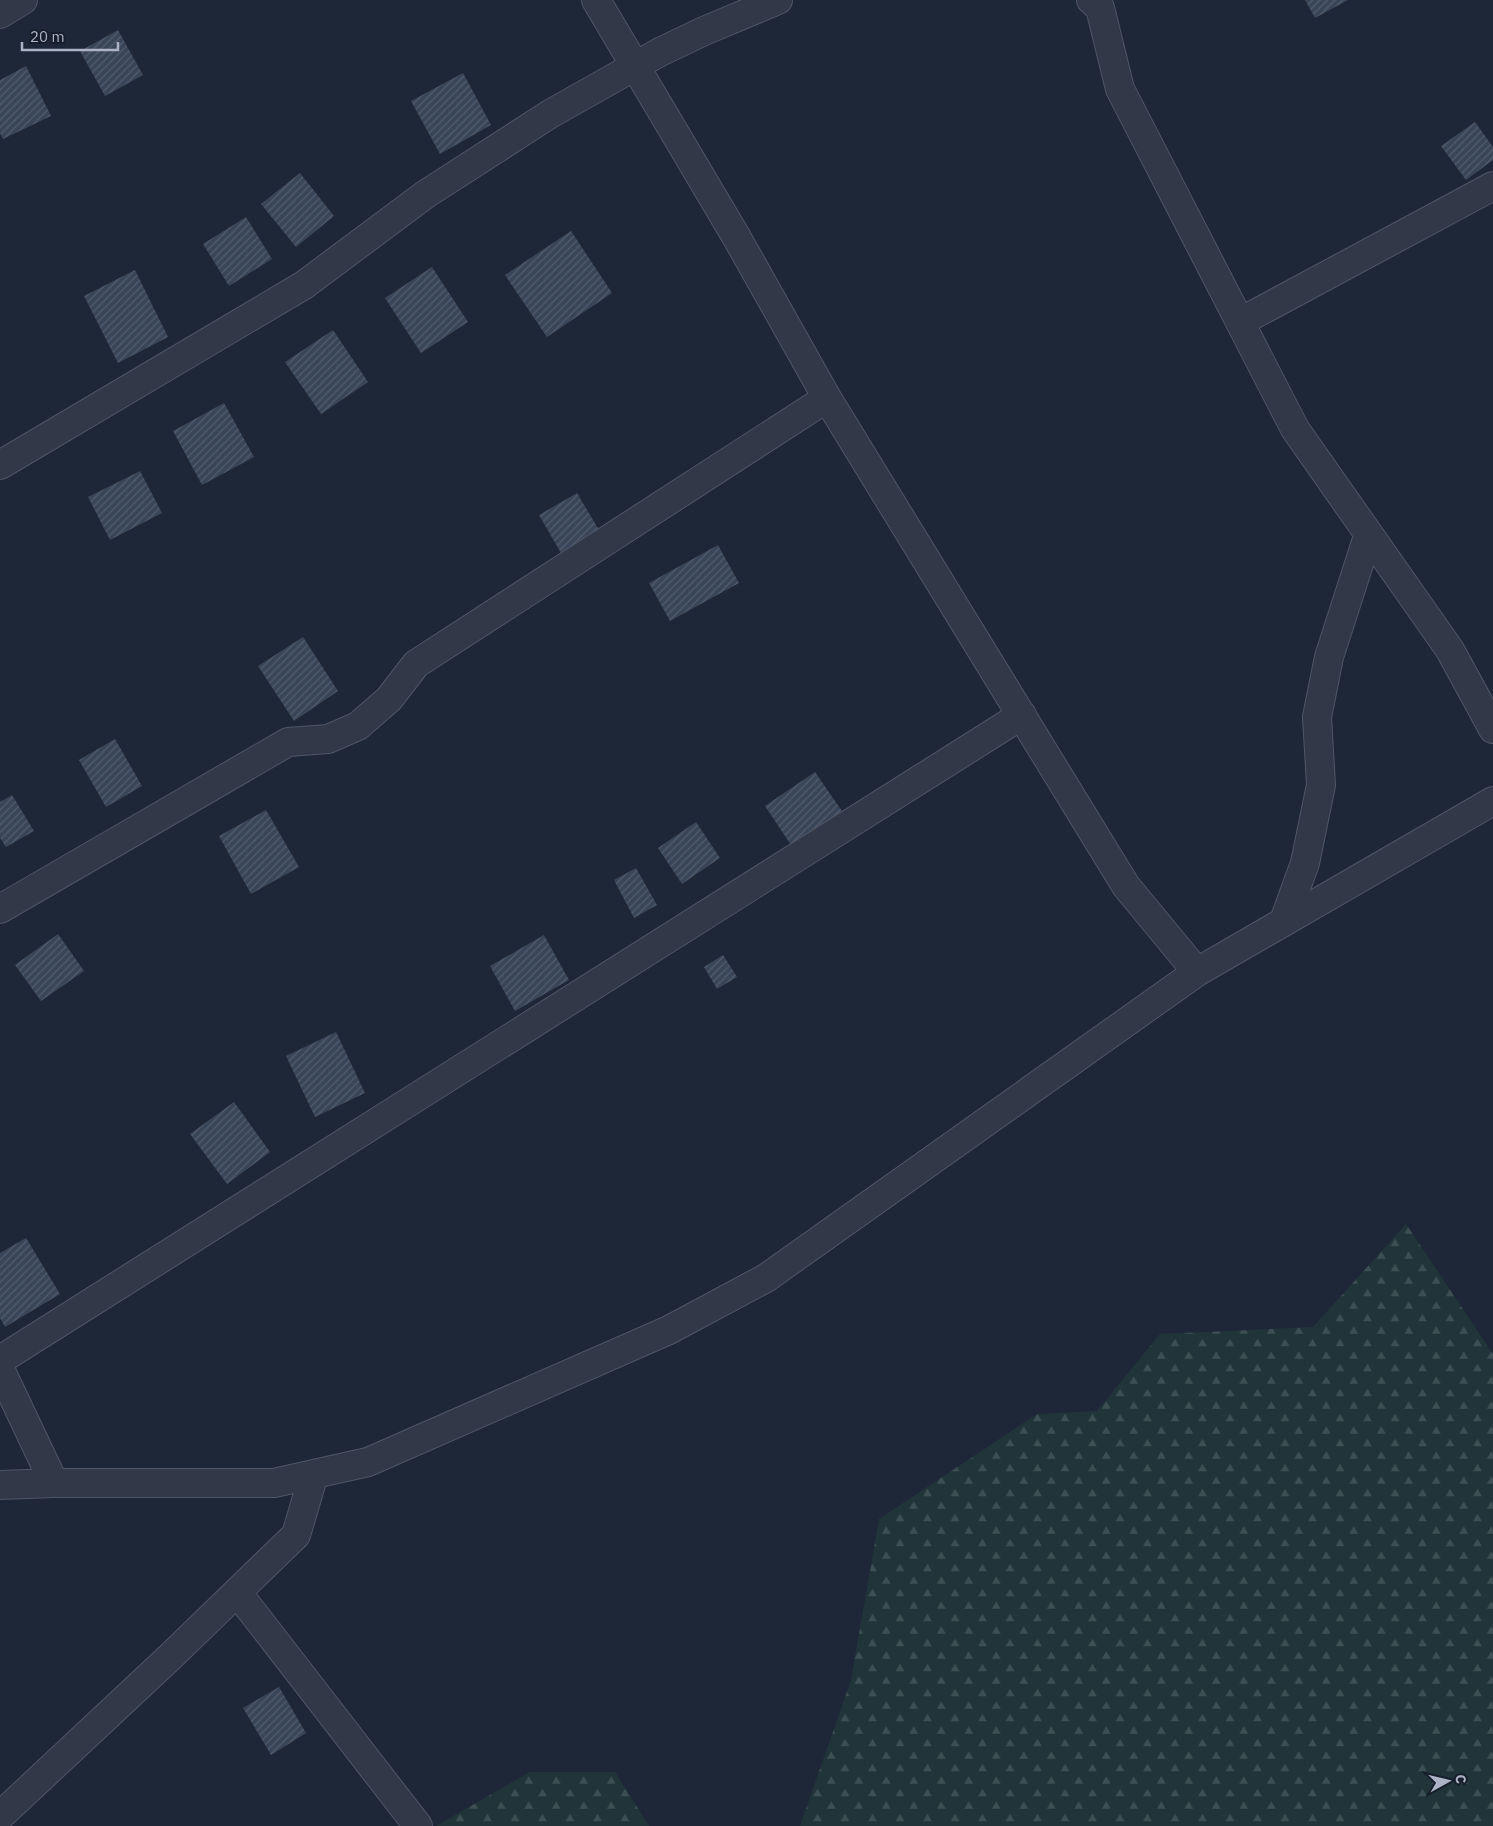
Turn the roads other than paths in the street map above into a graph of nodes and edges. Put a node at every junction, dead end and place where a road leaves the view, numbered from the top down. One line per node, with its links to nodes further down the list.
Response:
1 (23, 0): 5 (street)
2 (596, 0): 6 (street)
3 (778, 0): 6 (street)
4 (1101, 3): 8 (street)
5 (0, 14)
6 (636, 67): 9 (street); 10 (street)
7 (1493, 186): 8 (street)
8 (1240, 322): 11 (street)
9 (827, 398): 12 (street); 15 (street)
10 (0, 465)
11 (1368, 536): 13 (street); 16 (street)
12 (1022, 715): 17 (street); 18 (street)
13 (1493, 729)
14 (1493, 801): 16 (street)
15 (0, 909)
16 (1284, 921): 17 (street)
17 (1197, 972): 20 (street)
18 (0, 1360)
19 (0, 1369): 21 (street)
20 (314, 1474): 21 (street); 23 (street)
21 (54, 1483): 22 (street)
22 (0, 1485)
23 (237, 1592): 24 (street); 25 (street)
24 (0, 1816)
25 (418, 1826)

